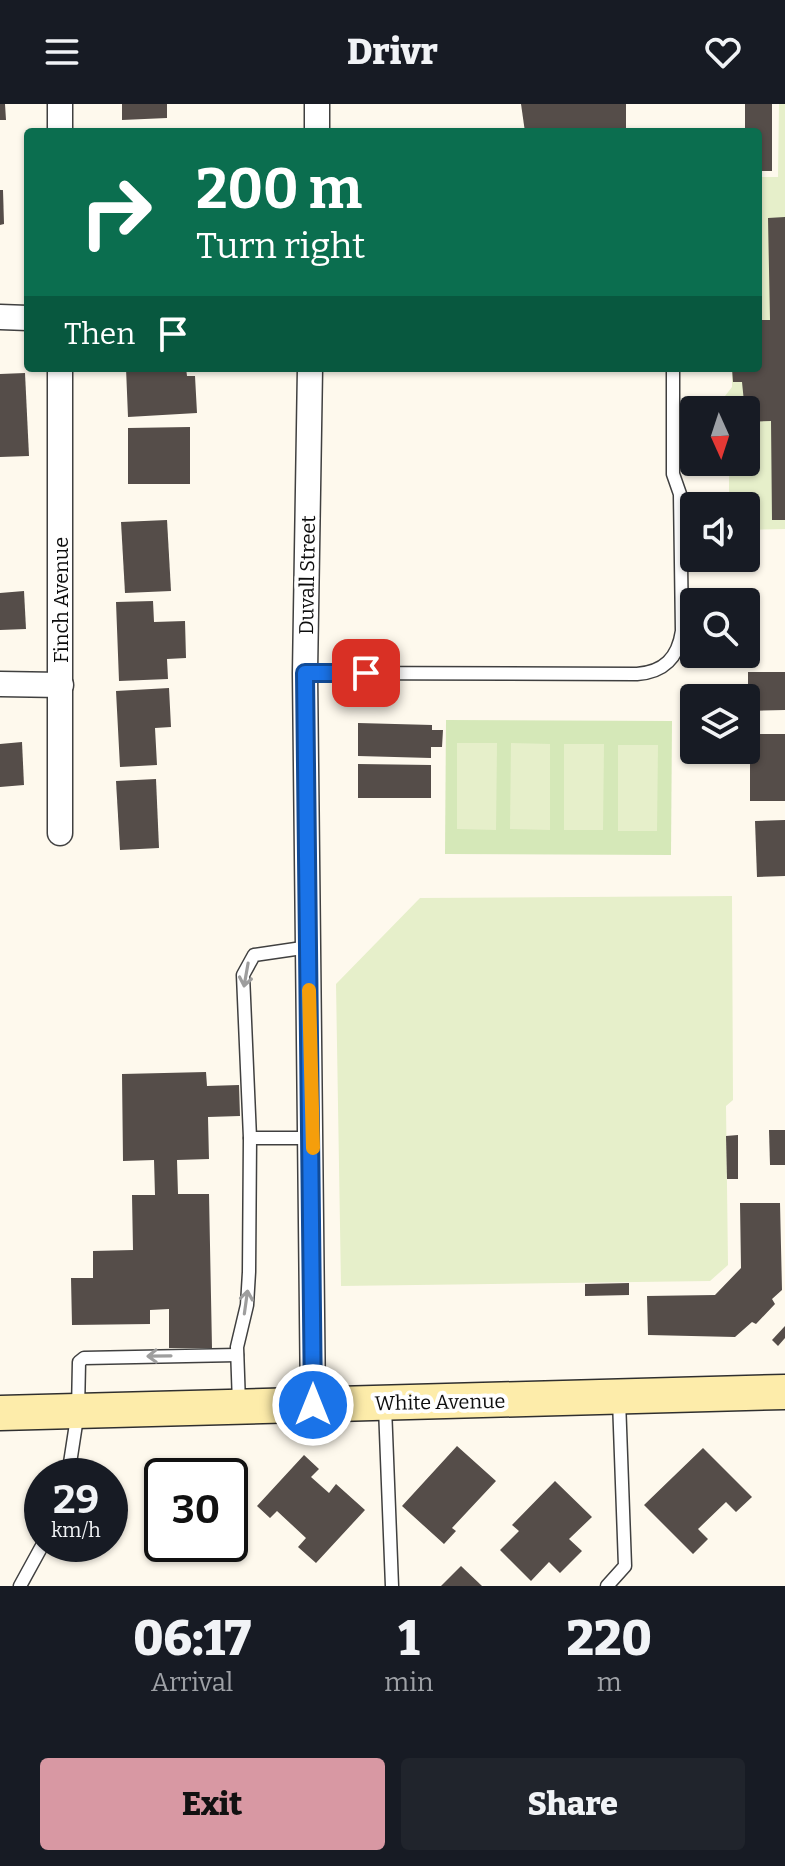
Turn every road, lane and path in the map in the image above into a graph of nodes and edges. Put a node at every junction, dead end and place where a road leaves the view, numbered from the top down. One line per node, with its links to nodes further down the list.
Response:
1 (60, 104): 3 (street)
2 (317, 104): 4 (street)
3 (60, 128)
4 (317, 128)
5 (0, 317): 6 (street)
6 (24, 318)
7 (60, 372): 12 (street, Finch Avenue)
8 (310, 372): 10 (street, Duvall Street)
9 (673, 372): 10 (lane)
10 (305, 673): 14 (street, Duvall Street)
11 (0, 684): 12 (street)
12 (61, 685): 13 (street, Finch Avenue)
13 (60, 833)
14 (309, 947): 15 (lane, one-way to 15); 16 (street, Duvall Street)
15 (250, 1138): 16 (lane); 17 (lane, one-way to 15)
16 (313, 1138): 21 (street, Duvall Street)
17 (237, 1355): 22 (lane); 23 (lane, one-way to 23)
18 (785, 1392): 19 (street, White Avenue)
19 (619, 1397): 20 (street, White Avenue); 29 (lane)
20 (385, 1403): 21 (street, White Avenue); 28 (lane)
21 (313, 1405): 22 (street, White Avenue)
22 (239, 1407): 23 (street, White Avenue)
23 (78, 1411): 24 (street, White Avenue); 25 (lane)
24 (0, 1413)
25 (71, 1458)
26 (33, 1562): 27 (lane)
27 (20, 1586)
28 (392, 1586)
29 (607, 1586)

